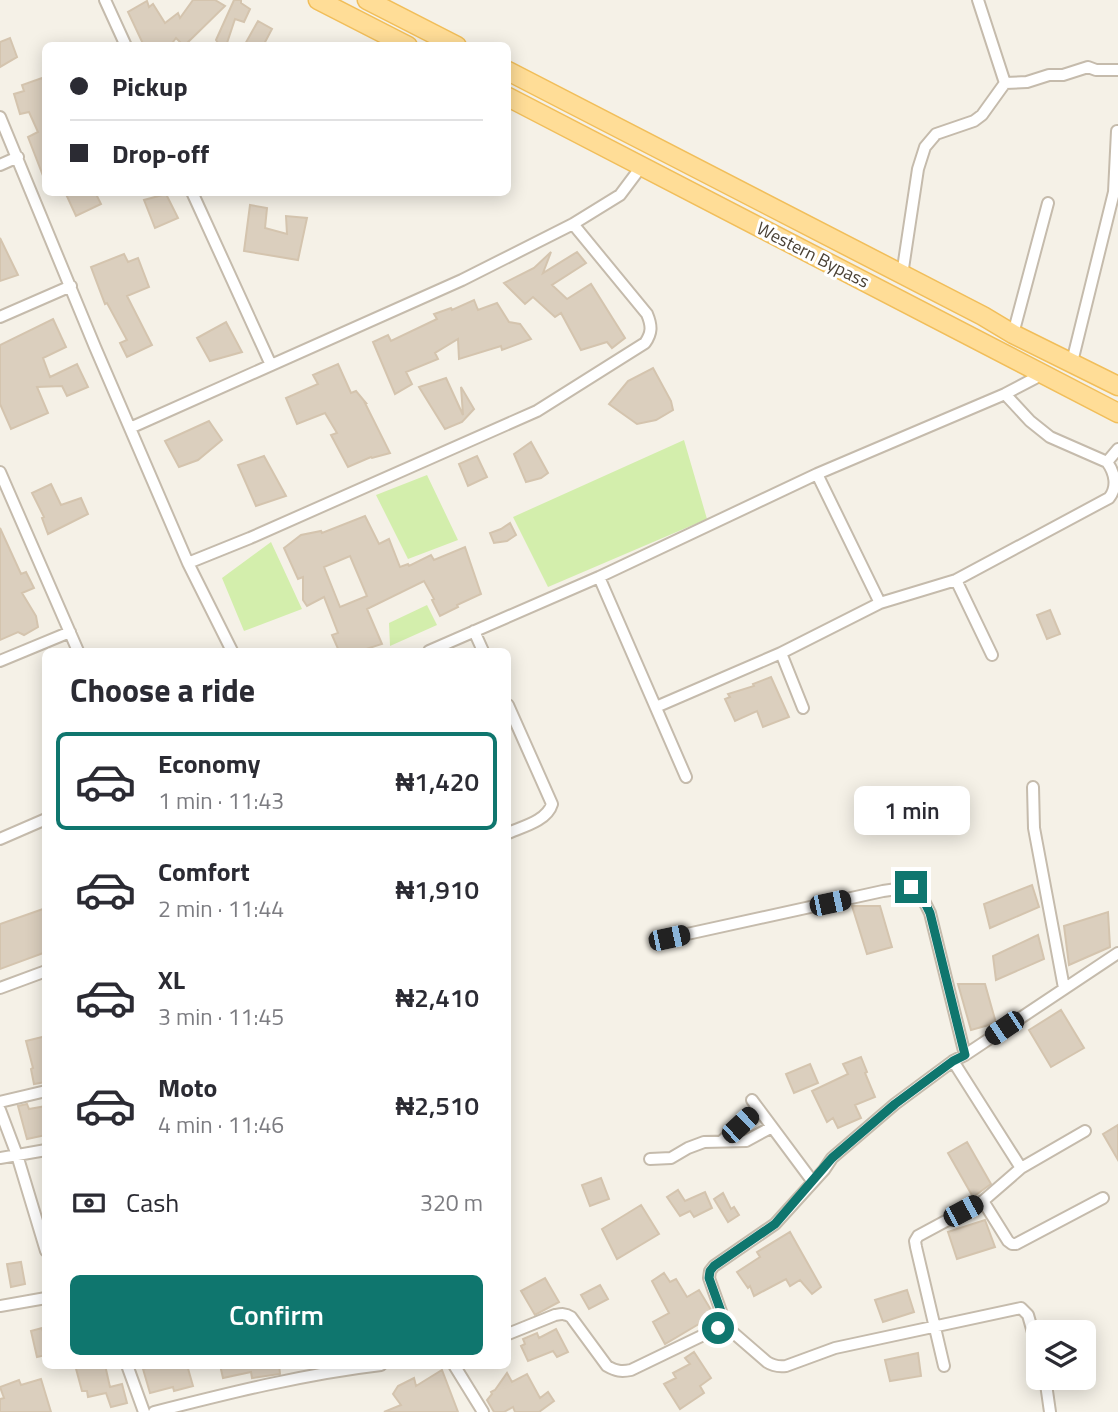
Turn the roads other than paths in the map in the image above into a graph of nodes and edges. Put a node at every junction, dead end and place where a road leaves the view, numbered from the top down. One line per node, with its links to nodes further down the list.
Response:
1 (105, 0): 5 (street)
2 (318, 0): 6 (main road)
3 (978, 0): 10 (street)
4 (378, 2): 7 (main road)
5 (124, 42)
6 (400, 42)
7 (450, 42)
8 (1118, 70): 10 (street)
9 (511, 73): 21 (main road, Western Bypass)
10 (1005, 83): 21 (street)
11 (511, 99): 16 (main road, Western Bypass)
12 (0, 117): 14 (street)
13 (1117, 131): 17 (street)
14 (18, 158): 15 (street); 22 (street)
15 (0, 165)
16 (641, 167): 20 (street); 27 (main road, Western Bypass)
17 (1116, 192): 25 (street)
18 (194, 196): 26 (street)
19 (1048, 203): 24 (street)
20 (573, 224): 26 (street); 38 (street)
21 (902, 275): 24 (main road, Western Bypass)
22 (71, 286): 23 (street); 31 (street)
23 (0, 317)
24 (1013, 334): 25 (main road, Western Bypass)
25 (1072, 362): 28 (main road, Western Bypass)
26 (271, 365): 31 (street)
27 (1043, 374): 29 (street); 30 (main road, Western Bypass)
28 (1118, 386)
29 (1005, 394): 33 (street); 35 (street)
30 (1118, 413)
31 (130, 428): 38 (street)
32 (1118, 449): 33 (street)
33 (1107, 462): 40 (street)
34 (0, 472): 36 (street)
35 (817, 474): 39 (street); 41 (street)
36 (12, 501): 37 (street); 43 (street)
37 (0, 506)
38 (188, 563): 45 (street)
39 (598, 577): 42 (street); 51 (street)
40 (956, 580): 41 (street); 49 (street)
41 (880, 603): 48 (street)
42 (474, 631): 46 (street); 47 (street)
43 (70, 632): 44 (street); 50 (street)
44 (77, 648)
45 (230, 648)
46 (436, 648)
47 (482, 648)
48 (781, 653): 51 (street); 52 (street)
49 (992, 655)
50 (0, 661)
51 (656, 707): 54 (street)
52 (803, 708)
53 (511, 712): 57 (street)
54 (686, 777)
55 (1032, 786): 63 (street)
56 (42, 821): 58 (street)
57 (511, 832)
58 (0, 839)
59 (669, 938): 64 (street)
60 (1118, 953): 63 (street)
61 (42, 972): 62 (street)
62 (0, 988)
63 (1064, 988): 64 (street)
64 (965, 1055): 65 (street)
65 (953, 1061): 76 (street); 77 (street)
66 (42, 1092): 67 (street)
67 (0, 1102)
68 (0, 1110): 73 (street)
69 (772, 1127): 71 (street); 71 (street); 77 (street)
70 (1086, 1130): 76 (street)
71 (722, 1142): 75 (street)
72 (42, 1151): 73 (street)
73 (17, 1155): 74 (street); 80 (street)
74 (0, 1158)
75 (650, 1159)
76 (1021, 1168): 79 (street)
77 (813, 1182): 84 (street)
78 (1104, 1198): 79 (street)
79 (983, 1200): 85 (street)
80 (42, 1238)
81 (42, 1299): 82 (street)
82 (0, 1306)
83 (1029, 1320): 85 (street)
84 (722, 1323): 85 (street); 86 (street)
85 (935, 1328): 87 (street)
86 (511, 1333)
87 (944, 1366)
88 (128, 1369): 92 (street)
89 (344, 1369): 93 (street)
90 (456, 1369): 94 (street)
91 (1047, 1390): 95 (street)
92 (144, 1412)
93 (154, 1412)
94 (483, 1412)
95 (1051, 1412)

